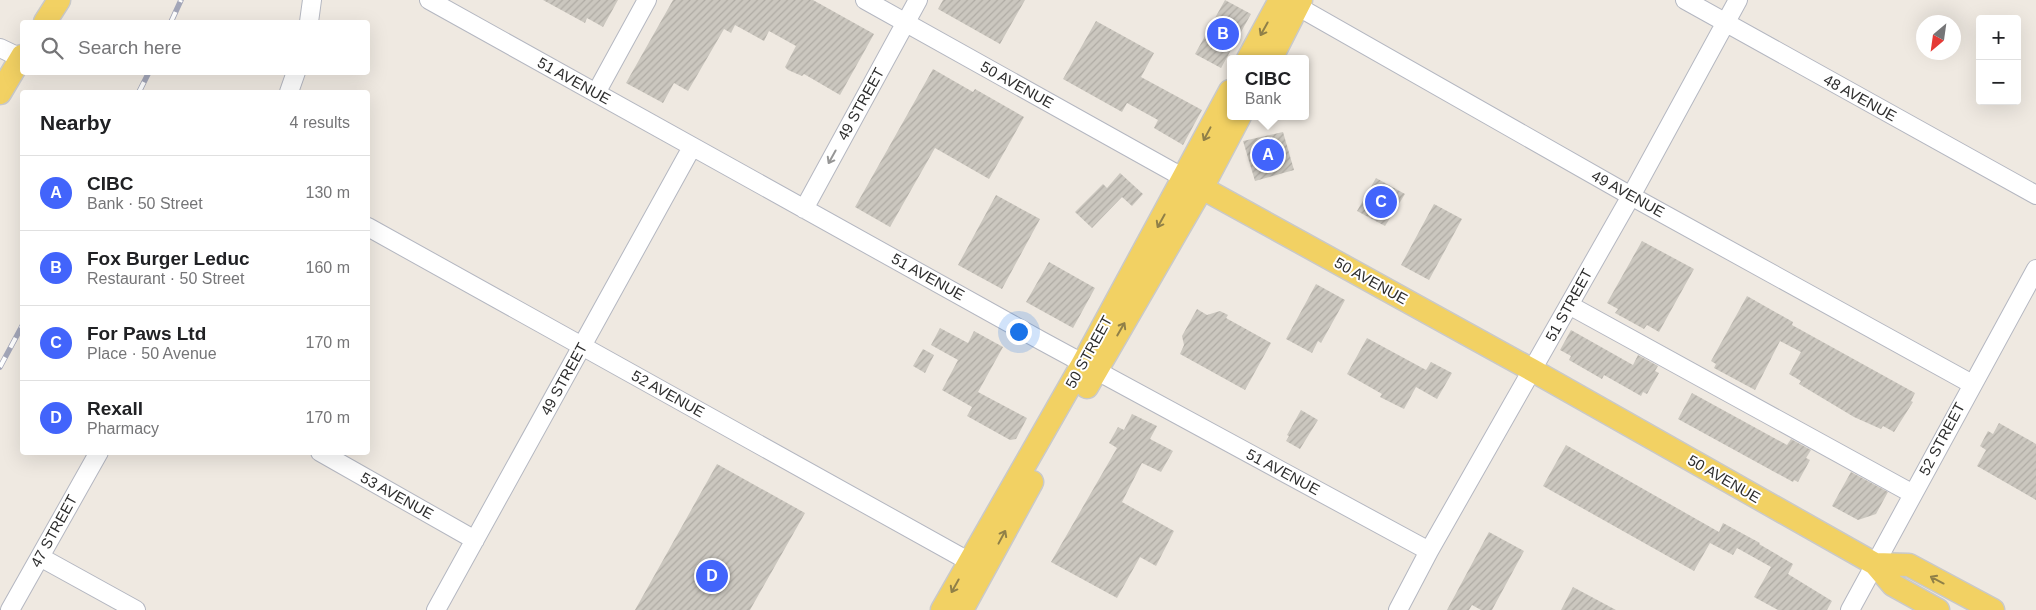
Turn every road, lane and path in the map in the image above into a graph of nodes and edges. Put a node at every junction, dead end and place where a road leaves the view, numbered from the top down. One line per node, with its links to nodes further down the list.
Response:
1 (60, 0): 10 (main road)
2 (312, 0): 11 (street)
3 (429, 0): 21 (street, 51 AVENUE)
4 (647, 0): 21 (street)
5 (865, 0): 12 (street, 50 AVENUE)
6 (918, 0): 12 (street, 49 STREET)
7 (1685, 0): 13 (street, 48 AVENUE)
8 (1738, 0): 13 (street, 51 STREET)
9 (1291, 2): 15 (main road, one-way to 15); 16 (main road); 28 (street, 49 AVENUE)
10 (45, 20)
11 (309, 20)
12 (906, 23): 26 (street, 50 AVENUE); 29 (street, 49 STREET, one-way to 29)
13 (1725, 23): 27 (street, 48 AVENUE); 28 (street, 51 STREET)
14 (0, 48): 17 (street)
15 (1251, 55)
16 (1272, 55)
17 (20, 56)
18 (20, 60): 22 (main road)
19 (295, 75): 20 (street)
20 (290, 90)
21 (596, 93): 25 (street, 51 AVENUE)
22 (0, 94)
23 (1227, 98): 26 (main road, 50 STREET, one-way to 26)
24 (1237, 120): 26 (main road, 50 STREET)
25 (692, 147): 29 (street, 51 AVENUE); 33 (street, 49 STREET)
26 (1193, 183): 34 (main road, 50 STREET); 35 (main road, 50 AVENUE)
27 (2036, 195)
28 (1630, 196): 32 (street, 51 STREET); 36 (street, 49 AVENUE)
29 (804, 209): 34 (street, 51 AVENUE)
30 (370, 228): 33 (street, 52 AVENUE)
31 (2036, 269): 36 (street, 52 STREET)
32 (1569, 304): 35 (street, 51 STREET); 39 (street)
33 (582, 346): 40 (street, 49 STREET); 44 (street, 52 AVENUE)
34 (1090, 367): 41 (street, 51 AVENUE); 44 (main road, 50 STREET)
35 (1532, 370): 41 (street, 51 STREET); 43 (main road, 50 AVENUE)
36 (1972, 384): 39 (street, 52 STREET)
37 (97, 455): 42 (street, 47 STREET)
38 (325, 455): 40 (street, 53 AVENUE)
39 (1913, 494): 43 (street, 52 STREET)
40 (475, 540): 47 (street, 49 STREET)
41 (1429, 551): 50 (street, 51 STREET)
42 (40, 557): 45 (street, 47 STREET); 46 (street)
43 (1875, 564): 51 (street, 52 STREET); 52 (main road, 50 AVENUE); 53 (main road, 50 AVENUE, one-way to 43)
44 (977, 566): 48 (main road, 50 STREET, one-way to 48); 49 (main road, 50 STREET)
45 (10, 610)
46 (136, 610)
47 (436, 610)
48 (942, 610)
49 (962, 610)
50 (1398, 610)
51 (1850, 610)
52 (1938, 610)
53 (1993, 610)

